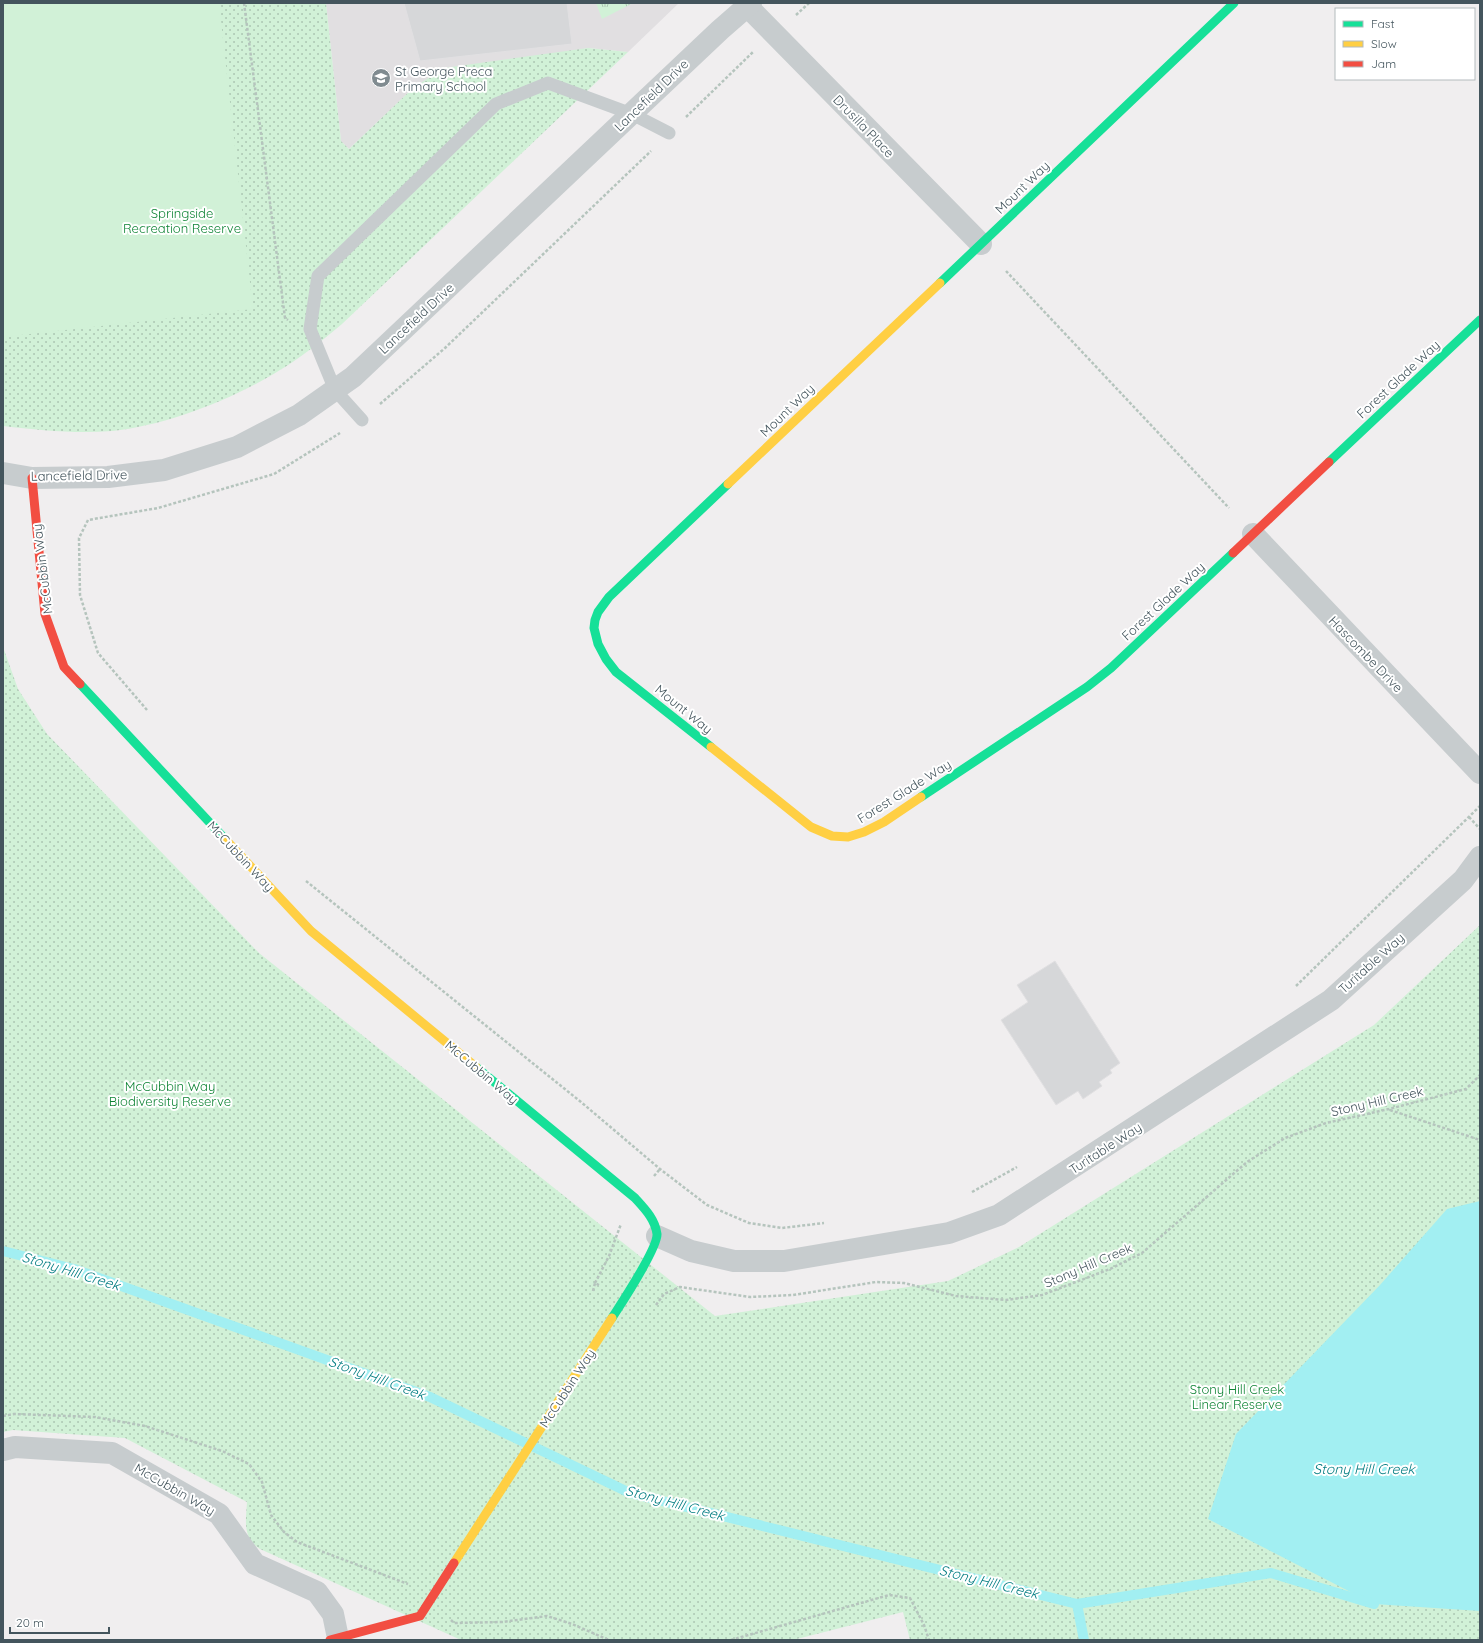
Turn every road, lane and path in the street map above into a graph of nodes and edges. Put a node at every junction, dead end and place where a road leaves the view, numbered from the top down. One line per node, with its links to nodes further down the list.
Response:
1 (244, 3): 11 (path)
2 (809, 3): 5 (path)
3 (1234, 3): 8 (street, Mount Way)
4 (749, 5): 5 (street, Drusilla Place); 6 (street, Lancefield Drive)
5 (774, 34): 7 (path); 8 (street, Drusilla Place)
6 (632, 114): 7 (lane); 11 (lane); 12 (street, Lancefield Drive)
7 (669, 133): 13 (path)
8 (981, 244): 23 (street, Mount Way)
9 (1006, 271): 16 (path)
10 (1480, 320): 17 (street, Forest Glade Way)
11 (310, 329): 12 (lane)
12 (335, 390): 13 (lane); 15 (street, Lancefield Drive)
13 (362, 420): 18 (path)
14 (3, 473): 15 (street, Lancefield Drive)
15 (32, 478): 33 (street, McCubbin Way)
16 (1229, 508)
17 (1253, 534): 19 (street, Hascombe Drive); 23 (street, Forest Glade Way)
18 (151, 715)
19 (1480, 773)
20 (1480, 806): 21 (path)
21 (1469, 816): 22 (path); 26 (path)
22 (1480, 829)
23 (822, 833)
24 (1480, 857): 33 (street, Turitable Way)
25 (304, 879): 32 (path)
26 (1295, 988)
27 (1480, 1075): 28 (path, Stony Hill Creek)
28 (1389, 1109): 29 (path); 34 (path, Stony Hill Creek)
29 (1480, 1140)
30 (1022, 1164): 31 (path)
31 (968, 1195)
32 (828, 1223)
33 (657, 1236): 34 (street, McCubbin Way)
34 (625, 1295): 36 (street, McCubbin Way)
35 (3, 1450): 37 (street, McCubbin Way)
36 (429, 1602): 37 (street, McCubbin Way); 38 (path)
37 (334, 1639)
38 (609, 1640)
39 (731, 1640): 40 (path)
40 (929, 1640)

